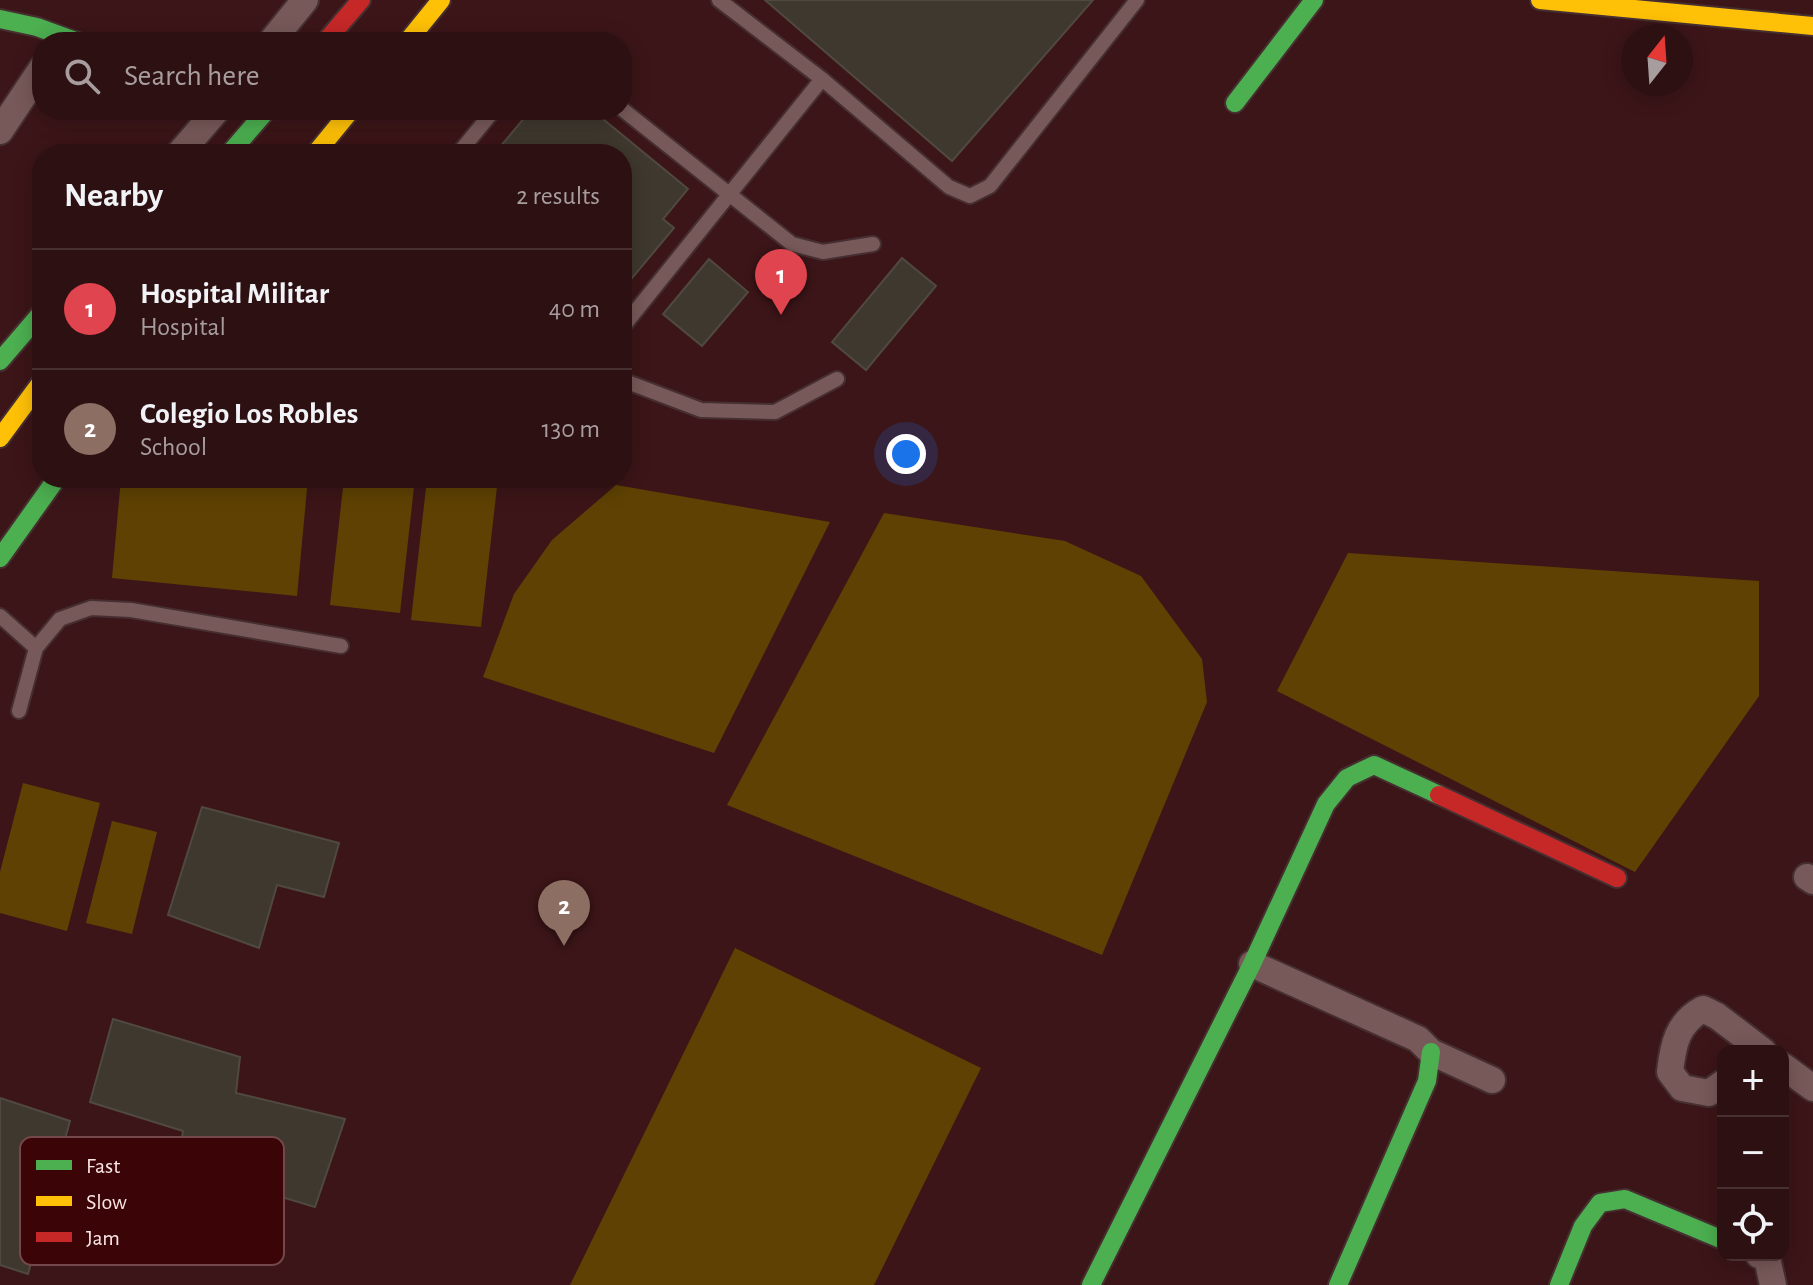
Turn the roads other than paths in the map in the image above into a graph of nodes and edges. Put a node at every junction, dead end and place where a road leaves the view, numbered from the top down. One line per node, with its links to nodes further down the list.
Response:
1 (305, 0): 11 (street)
2 (361, 0): 12 (street)
3 (441, 0): 13 (street)
4 (719, 0): 14 (lane)
5 (1137, 0): 14 (lane)
6 (1314, 0): 16 (street)
7 (1540, 0): 9 (street)
8 (0, 19): 10 (street)
9 (1813, 26)
10 (44, 32)
11 (279, 32)
12 (334, 32)
13 (415, 32)
14 (822, 79): 27 (lane)
15 (32, 83): 22 (street)
16 (1235, 103)
17 (632, 117): 27 (lane)
18 (203, 120): 23 (street)
19 (258, 120): 24 (street)
20 (343, 120): 25 (street)
21 (486, 120): 26 (lane)
22 (0, 131)
23 (186, 144)
24 (238, 144)
25 (323, 144)
26 (466, 144)
27 (731, 194): 28 (lane); 29 (lane)
28 (873, 244)
29 (632, 316)
30 (32, 324): 31 (street)
31 (0, 361)
32 (837, 379): 33 (lane)
33 (632, 384)
34 (32, 395): 35 (street)
35 (0, 438)
36 (50, 488): 37 (street)
37 (0, 558)
38 (0, 616): 40 (lane)
39 (341, 646): 40 (lane)
40 (36, 648): 41 (lane)
41 (19, 711)
42 (1617, 878): 43 (street)
43 (1252, 964): 45 (street); 52 (street)
44 (1751, 1045): 48 (street)
45 (1431, 1052): 47 (street); 53 (street)
46 (1789, 1070): 49 (street)
47 (1492, 1080)
48 (1717, 1087)
49 (1813, 1088)
50 (1717, 1237): 54 (street)
51 (1768, 1261): 55 (street)
52 (1091, 1285)
53 (1338, 1285)
54 (1559, 1285)
55 (1773, 1285)

